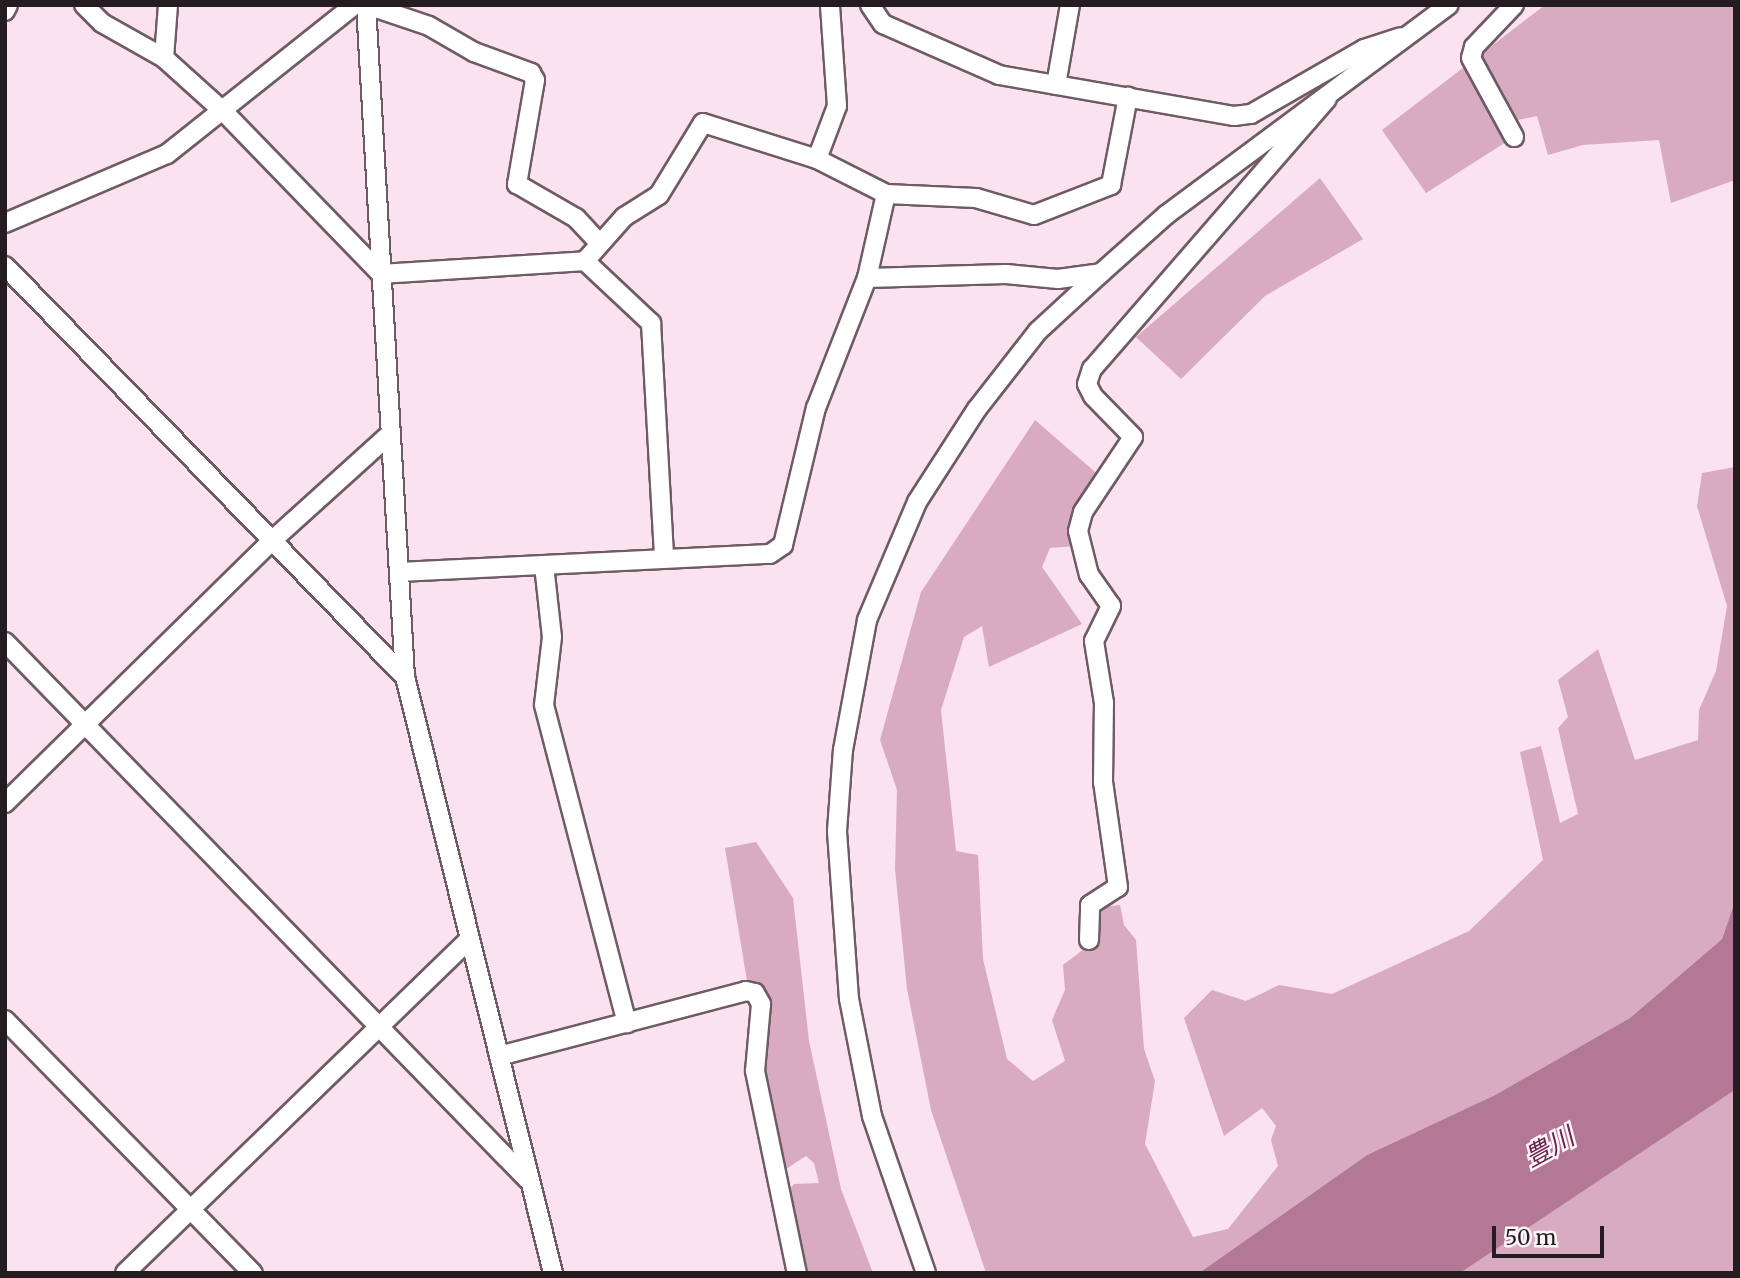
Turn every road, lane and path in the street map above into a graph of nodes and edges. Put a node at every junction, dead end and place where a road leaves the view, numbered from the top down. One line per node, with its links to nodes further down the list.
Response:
1 (8, 5): 11 (street)
2 (84, 5): 13 (street)
3 (168, 5): 13 (street)
4 (354, 5): 17 (street)
5 (366, 5): 22 (street); 26 (street)
6 (830, 5): 19 (street)
7 (870, 5): 14 (street)
8 (1070, 5): 14 (street)
9 (1449, 5): 12 (street)
10 (1514, 5): 18 (street)
11 (5, 11)
12 (1415, 32): 15 (street); 16 (street)
13 (164, 58): 17 (street)
14 (1056, 85): 15 (street)
15 (1128, 97): 20 (street)
16 (1327, 99): 25 (street); 37 (street)
17 (224, 112): 21 (street); 26 (street)
18 (1514, 137)
19 (817, 159): 20 (street); 22 (street)
20 (886, 194): 27 (street)
21 (5, 223)
22 (600, 244): 23 (street)
23 (584, 261): 26 (street); 30 (street)
24 (5, 266): 29 (street)
25 (1101, 273): 27 (street); 49 (street)
26 (381, 274): 28 (street)
27 (867, 278): 30 (street)
28 (390, 433): 29 (street); 32 (street)
29 (272, 541): 34 (street); 35 (street)
30 (664, 559): 31 (street)
31 (544, 565): 32 (street); 40 (street)
32 (399, 572): 34 (street)
33 (5, 642): 35 (street)
34 (405, 677): 38 (street)
35 (86, 724): 36 (street); 41 (street)
36 (5, 803)
37 (1089, 940)
38 (467, 941): 41 (street); 42 (street)
39 (5, 1020): 44 (street)
40 (627, 1023): 42 (street); 48 (street)
41 (380, 1027): 43 (street); 44 (street)
42 (499, 1056): 43 (street)
43 (529, 1181): 47 (street)
44 (191, 1209): 45 (street); 46 (street)
45 (125, 1273)
46 (253, 1273)
47 (553, 1273)
48 (797, 1273)
49 (926, 1273)

